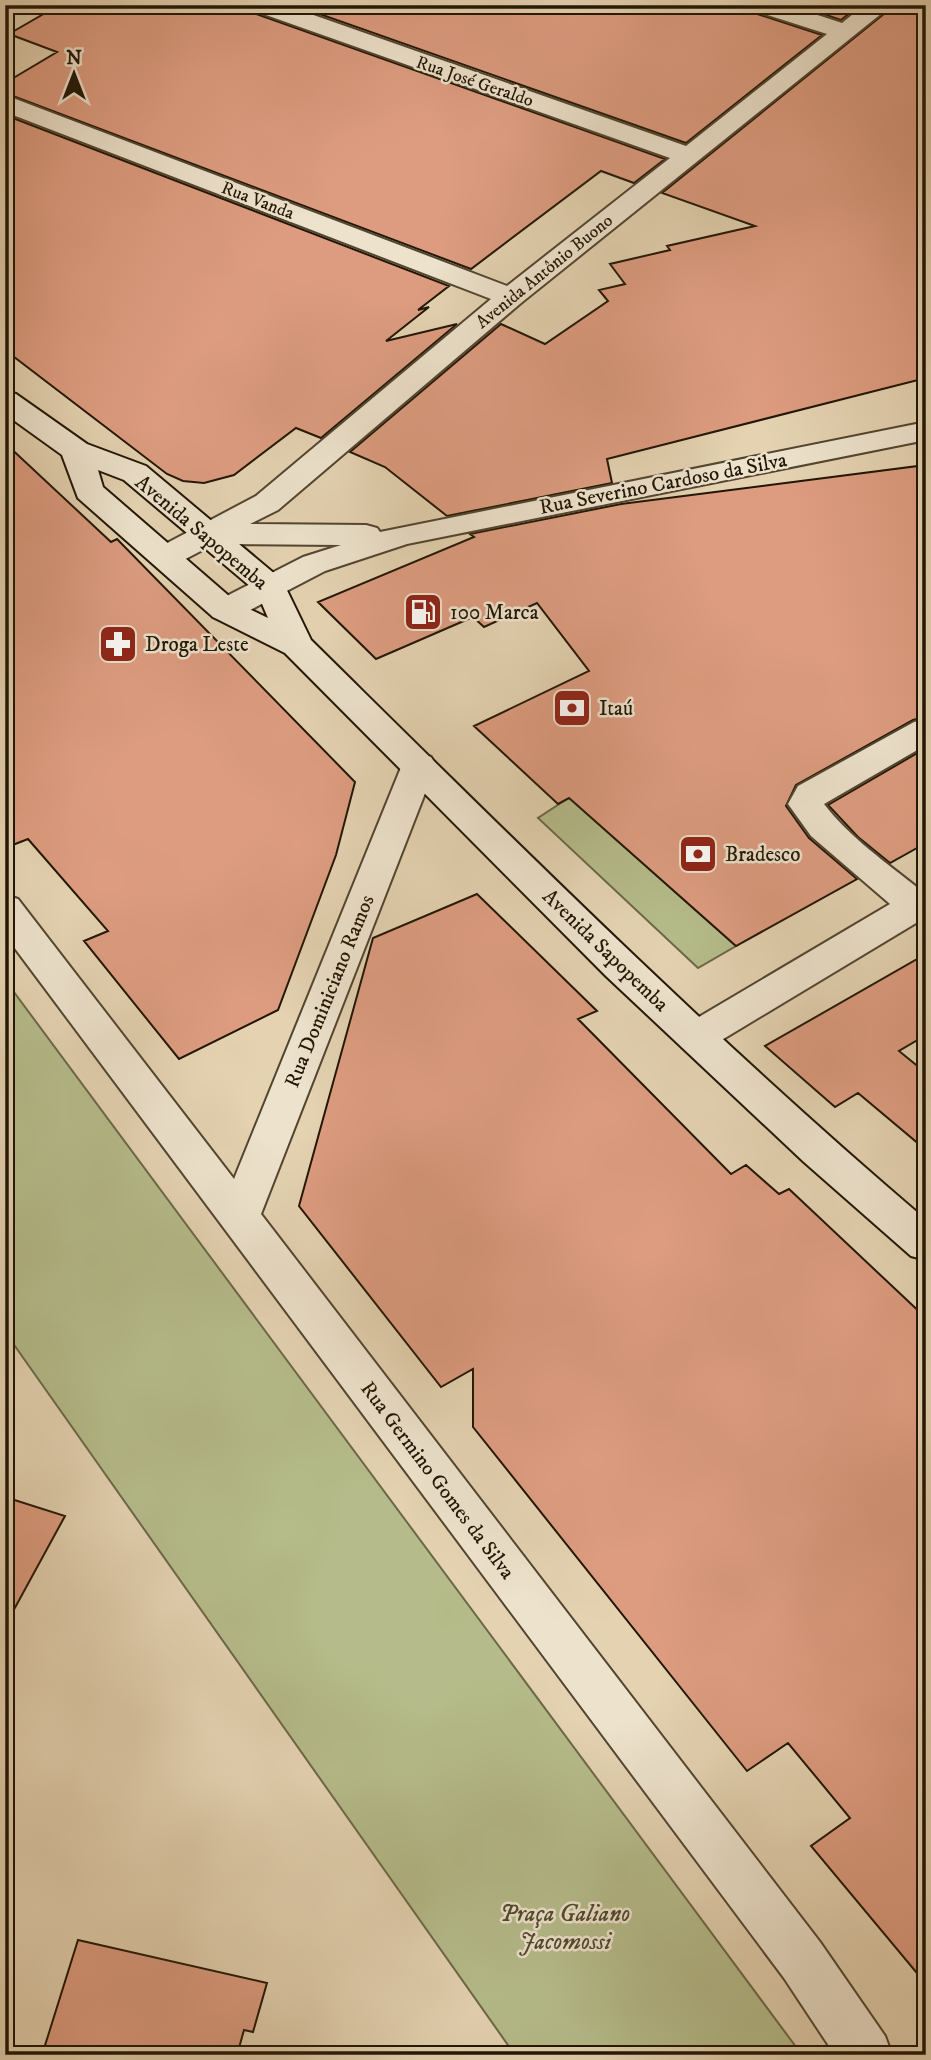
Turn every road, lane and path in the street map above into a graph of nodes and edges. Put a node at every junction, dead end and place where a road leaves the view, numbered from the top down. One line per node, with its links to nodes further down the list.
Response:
1 (261, 5): 6 (street, Rua José Geraldo)
2 (761, 5): 4 (street)
3 (880, 5): 4 (street, Avenida Antônio Buono)
4 (845, 32): 6 (street, Avenida Antônio Buono)
5 (5, 103): 7 (street, Rua Vanda)
6 (689, 156): 7 (street, Avenida Antônio Buono)
7 (511, 297): 11 (street, Avenida Antônio Buono)
8 (5, 400): 10 (street, Avenida Sapopemba)
9 (926, 431): 12 (street, Rua Severino Cardoso da Silva)
10 (76, 451): 11 (street, Avenida Sapopemba); 13 (street, Avenida Sapopemba)
11 (208, 534): 12 (street, Rua Severino Cardoso da Silva); 13 (street, Avenida Antônio Buono); 14 (street, Avenida Sapopemba)
12 (400, 536): 14 (street, Rua Severino Cardoso da Silva)
13 (165, 557): 15 (street, Avenida Sapopemba)
14 (271, 587): 15 (street, Rua Severino Cardoso da Silva); 16 (street, Avenida Sapopemba)
15 (225, 610): 16 (street, Avenida Sapopemba)
16 (297, 645): 18 (street, Avenida Sapopemba)
17 (926, 730): 19 (street)
18 (419, 765): 21 (street, Avenida Sapopemba); 22 (street, Rua Dominiciano Ramos)
19 (920, 902): 21 (street)
20 (5, 908): 22 (street, Rua Germino Gomes da Silva)
21 (696, 1037): 23 (street, Avenida Sapopemba)
22 (239, 1217): 24 (street, Rua Germino Gomes da Silva)
23 (926, 1244)
24 (866, 2055)

